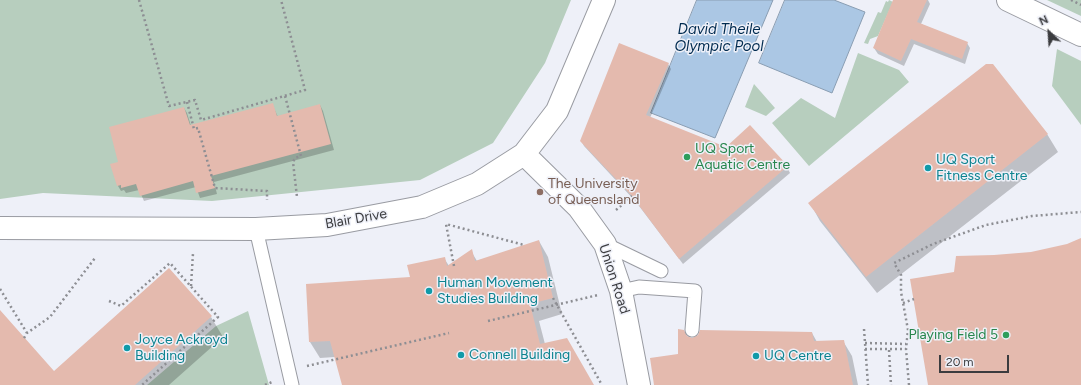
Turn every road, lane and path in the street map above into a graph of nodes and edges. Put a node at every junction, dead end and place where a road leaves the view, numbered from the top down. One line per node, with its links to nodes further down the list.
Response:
1 (139, 0): 9 (path)
2 (281, 0): 8 (path)
3 (604, 0): 10 (street, Blair Drive)
4 (1008, 0): 7 (street)
5 (1071, 0): 6 (path)
6 (1081, 5)
7 (1081, 35)
8 (285, 96): 9 (path); 12 (path)
9 (187, 102): 13 (path)
10 (524, 154): 17 (street, Blair Drive); 18 (street, Union Road)
11 (632, 196): 14 (path)
12 (297, 197)
13 (267, 200)
14 (616, 210)
15 (1081, 212): 30 (path)
16 (0, 228): 17 (street, Blair Drive)
17 (256, 229): 47 (lane)
18 (605, 244): 23 (lane); 26 (street, Union Road)
19 (524, 245): 22 (path)
20 (193, 253): 24 (path)
21 (95, 258): 35 (path)
22 (454, 266)
23 (661, 271)
24 (192, 287): 29 (path); 45 (path)
25 (0, 289): 35 (path)
26 (620, 291): 31 (path); 34 (lane); 49 (street, Union Road)
27 (553, 298): 31 (path)
28 (914, 299): 30 (path)
29 (109, 301)
30 (903, 303): 39 (path)
31 (557, 304): 32 (path); 48 (path)
32 (488, 321)
33 (864, 329): 38 (path)
34 (692, 330)
35 (27, 333): 37 (path)
36 (448, 333): 43 (path)
37 (24, 338)
38 (865, 343): 39 (path); 40 (path)
39 (906, 344): 41 (path)
40 (865, 349): 42 (path); 50 (path)
41 (906, 349): 42 (path); 52 (path)
42 (889, 350): 51 (path)
43 (302, 367)
44 (273, 382): 46 (path)
45 (142, 385)
46 (265, 385)
47 (292, 385)
48 (602, 385)
49 (639, 385)
50 (868, 385)
51 (891, 385)
52 (909, 385)

